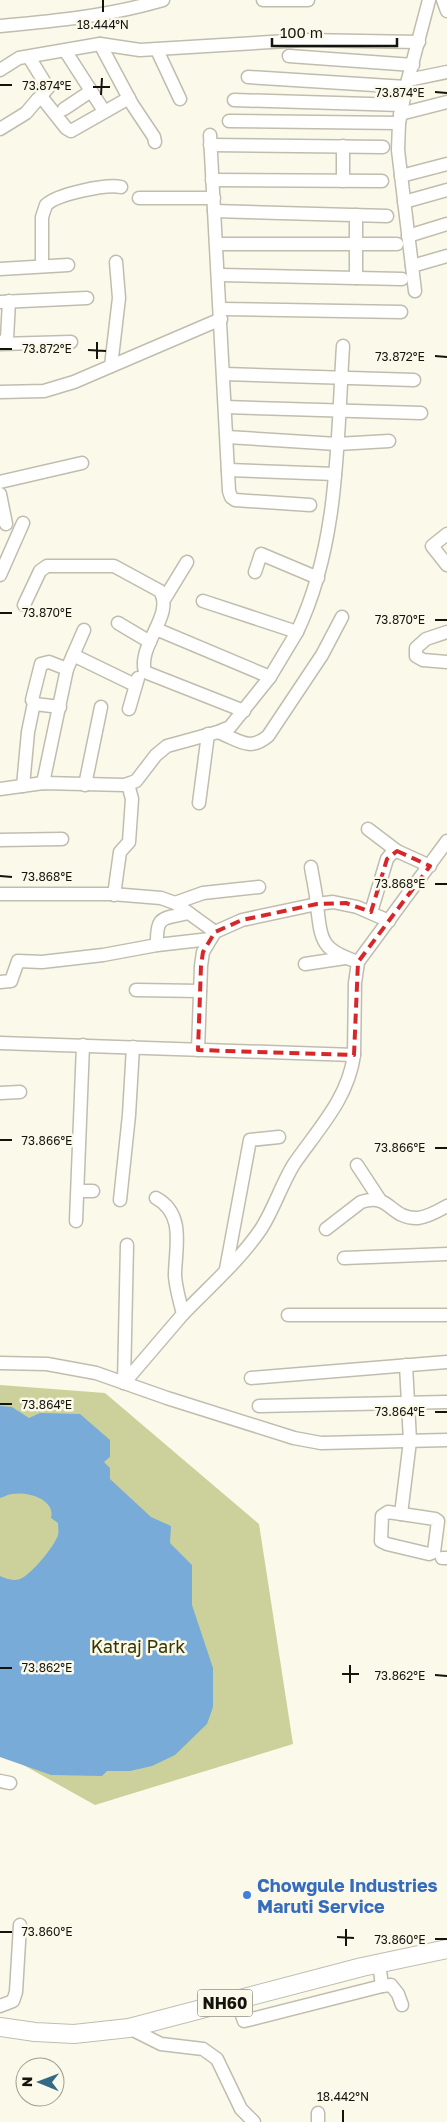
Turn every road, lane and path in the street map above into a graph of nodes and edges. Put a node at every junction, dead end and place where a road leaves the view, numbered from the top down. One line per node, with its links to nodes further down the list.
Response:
1 (163, 0): 8 (street)
2 (263, 0): 3 (street)
3 (290, 0): 4 (street)
4 (308, 0)
5 (429, 0): 10 (street)
6 (444, 0): 7 (street)
7 (447, 11)
8 (0, 26)
9 (290, 40): 10 (street); 12 (street); 14 (street)
10 (419, 42): 16 (street)
11 (100, 44): 12 (street); 13 (street); 23 (street)
12 (157, 50): 24 (street)
13 (66, 52): 15 (street); 22 (street)
14 (289, 56): 16 (street); 20 (street)
15 (29, 57): 17 (street); 25 (street)
16 (413, 64): 21 (street)
17 (0, 70)
18 (447, 72): 21 (street)
19 (248, 77): 20 (street)
20 (288, 80): 21 (street)
21 (407, 83): 30 (street)
22 (92, 91): 28 (street); 29 (street)
23 (129, 98): 29 (street); 33 (street)
24 (180, 99)
25 (37, 100): 29 (street); 32 (street)
26 (234, 100): 30 (street)
27 (447, 102): 30 (street)
28 (64, 109)
29 (104, 111)
30 (400, 114): 31 (street); 37 (street)
31 (229, 121)
32 (0, 129)
33 (155, 142)
34 (343, 146): 35 (street); 38 (street); 39 (street)
35 (383, 147)
36 (447, 164): 37 (street)
37 (401, 176): 44 (street)
38 (212, 180): 39 (street); 45 (street)
39 (343, 181): 40 (street)
40 (382, 181)
41 (121, 187): 56 (street)
42 (447, 190): 44 (street)
43 (139, 198): 45 (street)
44 (404, 202): 49 (street)
45 (214, 205): 46 (street); 50 (street)
46 (356, 215): 47 (street); 52 (street)
47 (387, 216)
48 (447, 224): 49 (street)
49 (408, 236): 57 (street)
50 (217, 244): 52 (street); 59 (street)
51 (397, 244): 52 (street)
52 (356, 245): 60 (street)
53 (447, 256): 57 (street)
54 (116, 262): 70 (street)
55 (68, 264): 56 (street)
56 (42, 266): 58 (street)
57 (412, 266): 62 (street)
58 (0, 268)
59 (219, 275): 60 (street); 66 (street)
60 (356, 278): 61 (street)
61 (402, 280)
62 (415, 291)
63 (87, 298): 64 (street)
64 (5, 301): 68 (street)
65 (401, 312): 66 (street)
66 (221, 314): 70 (street); 71 (street)
67 (71, 342): 68 (street)
68 (0, 343)
69 (342, 346): 72 (street)
70 (111, 366): 74 (street)
71 (224, 374): 72 (street); 75 (street)
72 (341, 377): 73 (street); 76 (street)
73 (414, 380)
74 (0, 392)
75 (225, 407): 76 (street); 78 (street)
76 (339, 411): 77 (street); 80 (street)
77 (421, 413)
78 (227, 436): 80 (street); 82 (street)
79 (389, 441): 80 (street)
80 (337, 444): 83 (street)
81 (82, 464): 84 (street)
82 (228, 470): 83 (street); 86 (street)
83 (335, 474): 94 (street)
84 (0, 482)
85 (0, 494): 88 (street)
86 (310, 505)
87 (23, 523): 93 (street)
88 (6, 524)
89 (447, 534): 91 (street)
90 (187, 562): 95 (street)
91 (447, 565)
92 (255, 572): 94 (street)
93 (0, 575)
94 (318, 578): 102 (street)
95 (165, 598): 97 (street); 100 (street)
96 (203, 601): 102 (street)
97 (24, 604)
98 (342, 617): 116 (street)
99 (118, 623): 104 (street)
100 (156, 629): 104 (street); 109 (street)
101 (84, 630): 105 (street)
102 (297, 632): 109 (street)
103 (447, 632): 106 (street)
104 (150, 642): 107 (street)
105 (73, 656): 108 (street); 110 (street)
106 (447, 662)
107 (144, 666): 110 (street); 115 (street)
108 (67, 669): 111 (street); 112 (street)
109 (270, 677): 115 (street)
110 (135, 685): 114 (street)
111 (34, 703): 112 (street); 120 (street)
112 (60, 707): 117 (street)
113 (101, 707): 119 (street)
114 (129, 709)
115 (244, 711): 116 (street)
116 (213, 733): 118 (street); 122 (street)
117 (43, 783): 119 (street); 120 (street)
118 (128, 784): 119 (street); 132 (street)
119 (85, 785)
120 (23, 786): 121 (street)
121 (0, 789)
122 (199, 802)
123 (368, 829): 127 (street)
124 (62, 839): 125 (street)
125 (0, 840)
126 (447, 841): 128 (street)
127 (397, 851): 128 (street); 135 (street)
128 (430, 866): 137 (street)
129 (311, 867): 134 (street)
130 (260, 887): 133 (street)
131 (0, 894): 132 (street)
132 (114, 894): 133 (street)
133 (175, 903): 136 (street)
134 (317, 904): 135 (street); 138 (street); 140 (street)
135 (371, 912): 137 (street)
136 (189, 913): 138 (street); 139 (street)
137 (389, 921): 140 (street)
138 (212, 936): 139 (street); 144 (street)
139 (157, 945): 142 (street)
140 (352, 960): 141 (street); 149 (street)
141 (305, 964)
142 (0, 982)
143 (136, 990): 144 (street)
144 (200, 991): 148 (street)
145 (0, 1043): 146 (street)
146 (83, 1044): 147 (street); 154 (street)
147 (133, 1048): 148 (street); 157 (street)
148 (198, 1050): 149 (street)
149 (354, 1055): 165 (street)
150 (20, 1092): 151 (street)
151 (0, 1093)
152 (279, 1137): 165 (street)
153 (357, 1165): 158 (street)
154 (78, 1191): 155 (street); 160 (street)
155 (93, 1191)
156 (156, 1198): 166 (street)
157 (120, 1200)
158 (380, 1200): 159 (street); 161 (street)
159 (447, 1206)
160 (76, 1221)
161 (326, 1228)
162 (127, 1245): 173 (street)
163 (447, 1254): 164 (street)
164 (344, 1258)
165 (226, 1269): 166 (street)
166 (183, 1314): 173 (street)
167 (288, 1315): 168 (street)
168 (447, 1315)
169 (447, 1362): 171 (street)
170 (0, 1363): 173 (street)
171 (406, 1365): 172 (street); 174 (street)
172 (251, 1378)
173 (124, 1383): 178 (street)
174 (408, 1402): 175 (street); 176 (street); 178 (street)
175 (447, 1402)
176 (259, 1406)
177 (447, 1440): 178 (street)
178 (410, 1441): 179 (street)
179 (401, 1514): 179 (street)
180 (20, 1925): 185 (street)
181 (447, 1949): 182 (highway, NH60)
182 (379, 1963): 183 (street); 184 (highway, NH60)
183 (382, 1986): 184 (street); 186 (street)
184 (237, 2000): 188 (highway, NH60)
185 (0, 2006)
186 (402, 2006)
187 (0, 2027): 188 (highway, NH60)
188 (129, 2028): 189 (street)
189 (254, 2122)

